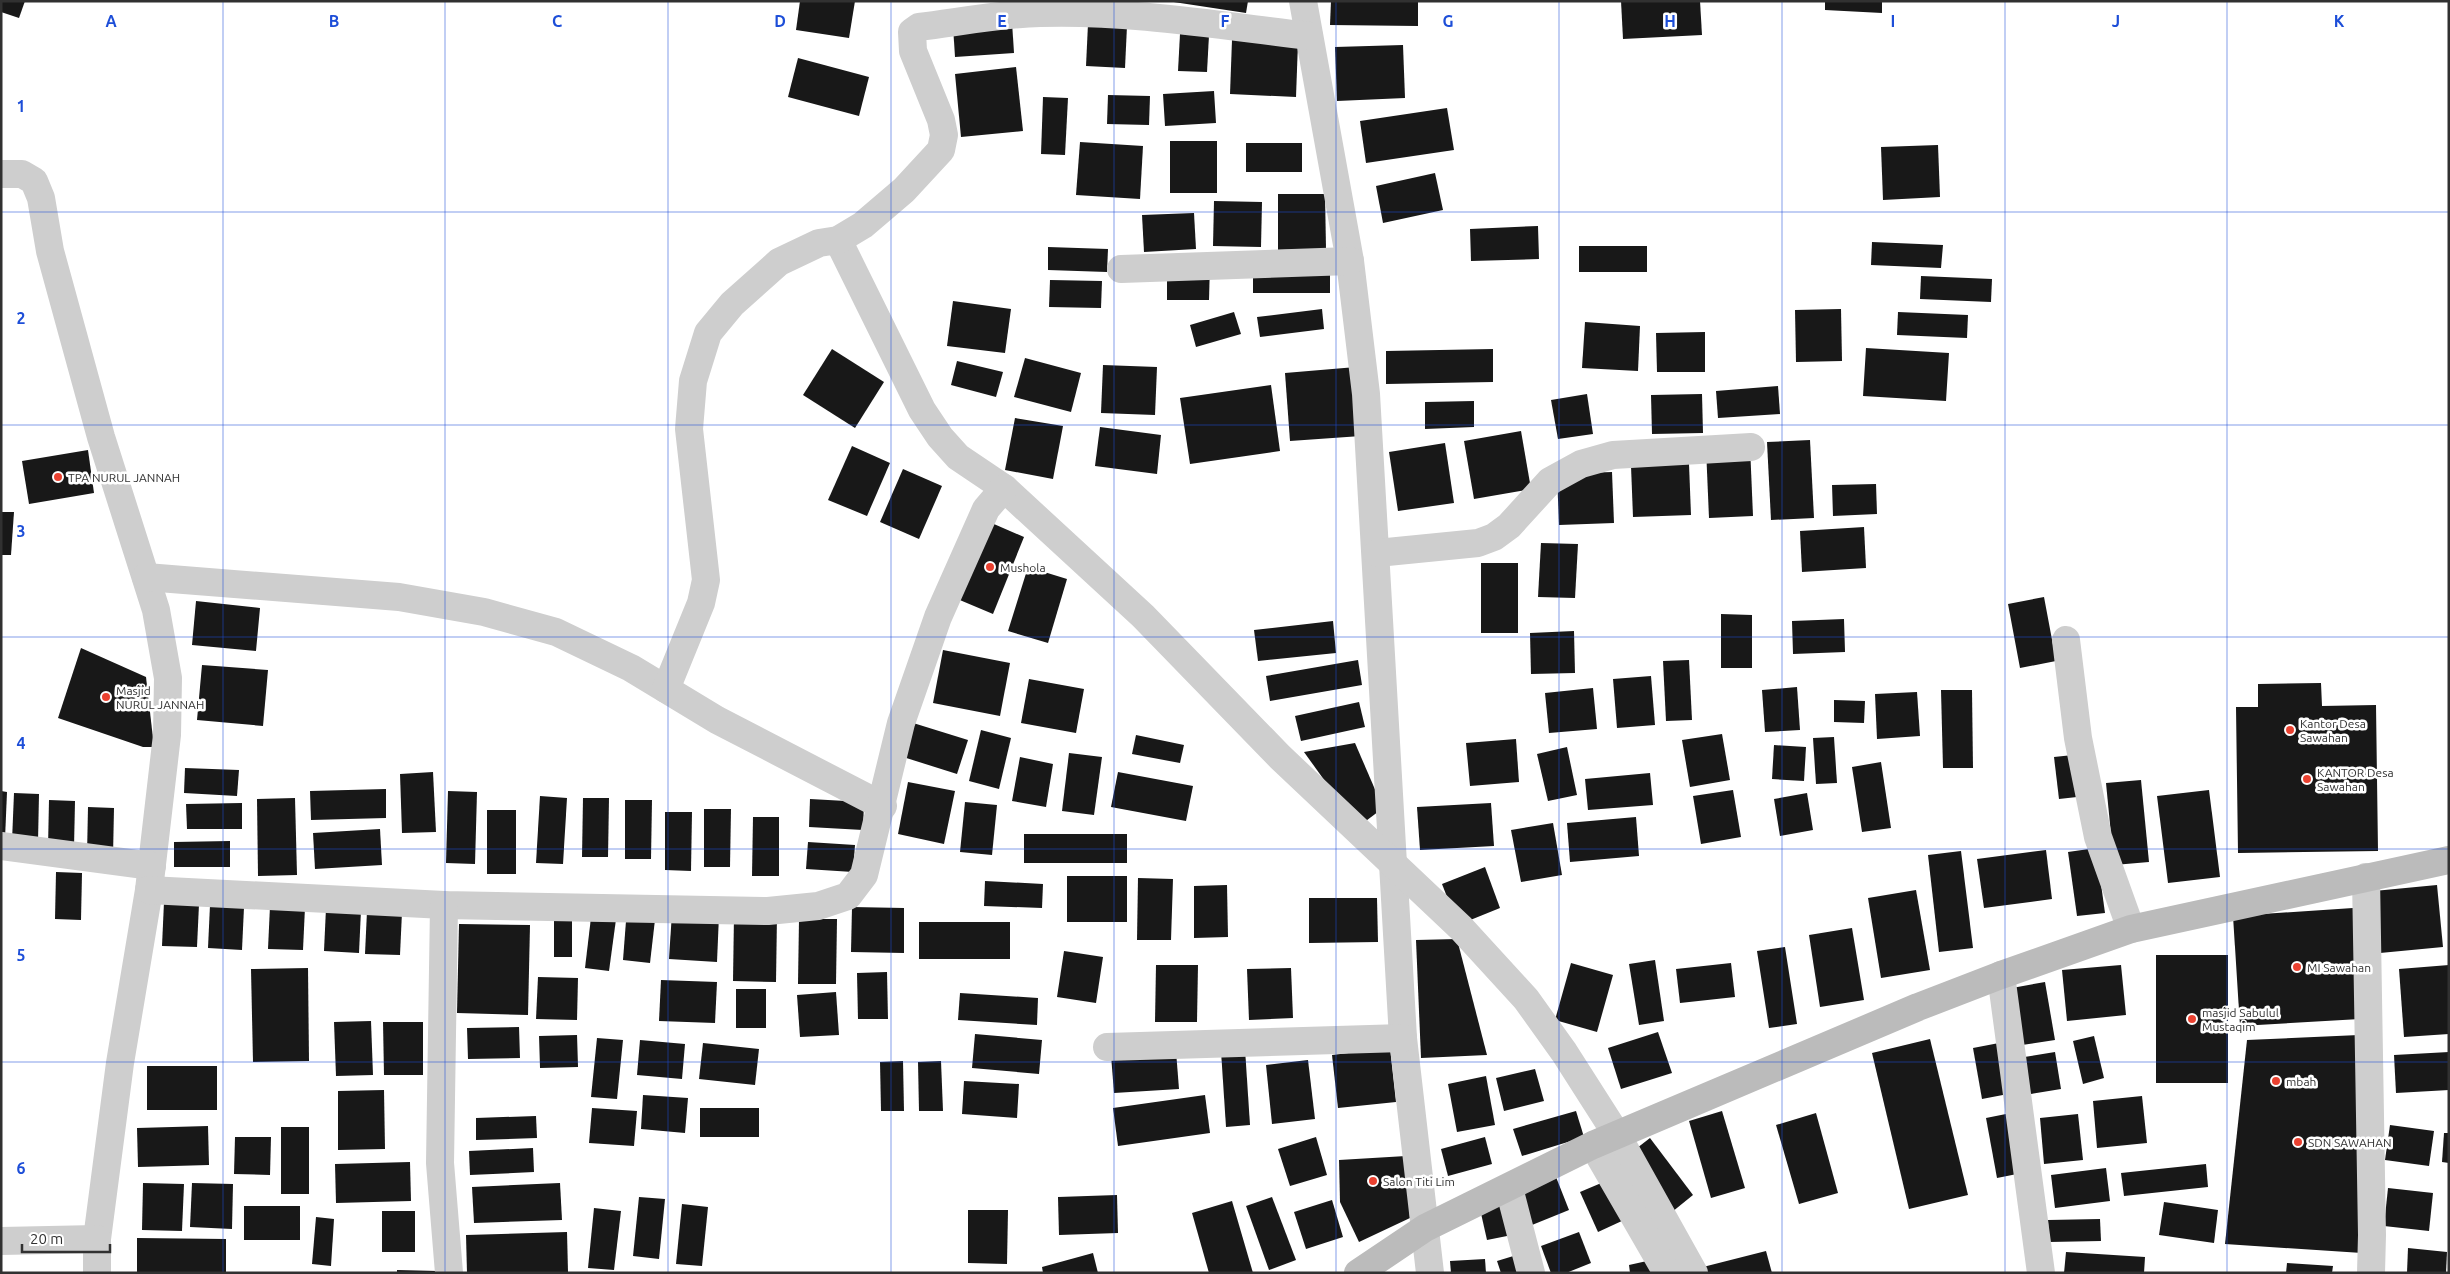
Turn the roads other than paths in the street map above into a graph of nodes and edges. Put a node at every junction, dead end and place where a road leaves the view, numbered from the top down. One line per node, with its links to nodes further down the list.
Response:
1 (1303, 1): 2 (street)
2 (1309, 36): 4 (street); 5 (street)
3 (1, 174): 10 (street)
4 (828, 242): 8 (street); 12 (street)
5 (1350, 261): 6 (street); 9 (street)
6 (1121, 269)
7 (1751, 447): 9 (street)
8 (996, 497): 13 (street); 16 (street)
9 (1377, 553): 16 (street)
10 (146, 577): 12 (street); 18 (street)
11 (2066, 640): 20 (street)
12 (666, 689): 13 (street)
13 (883, 806): 19 (street)
14 (1, 846): 18 (street)
15 (2449, 860): 17 (street)
16 (1395, 872): 22 (street); 24 (street)
17 (2366, 877): 20 (street); 37 (street)
18 (151, 878): 19 (street); 27 (street)
19 (444, 905): 30 (street)
20 (2130, 929): 21 (street)
21 (2001, 975): 24 (street); 36 (street)
22 (1403, 1038): 23 (street); 26 (street)
23 (1107, 1047)
24 (1605, 1140): 25 (street); 34 (street); 35 (street)
25 (1509, 1188): 26 (street); 33 (street)
26 (1425, 1228): 31 (street); 32 (street)
27 (97, 1239): 28 (street); 29 (street)
28 (1, 1241)
29 (97, 1273)
30 (449, 1273)
31 (1358, 1273)
32 (1430, 1273)
33 (1531, 1273)
34 (1666, 1273)
35 (1694, 1273)
36 (2041, 1273)
37 (2371, 1273)

